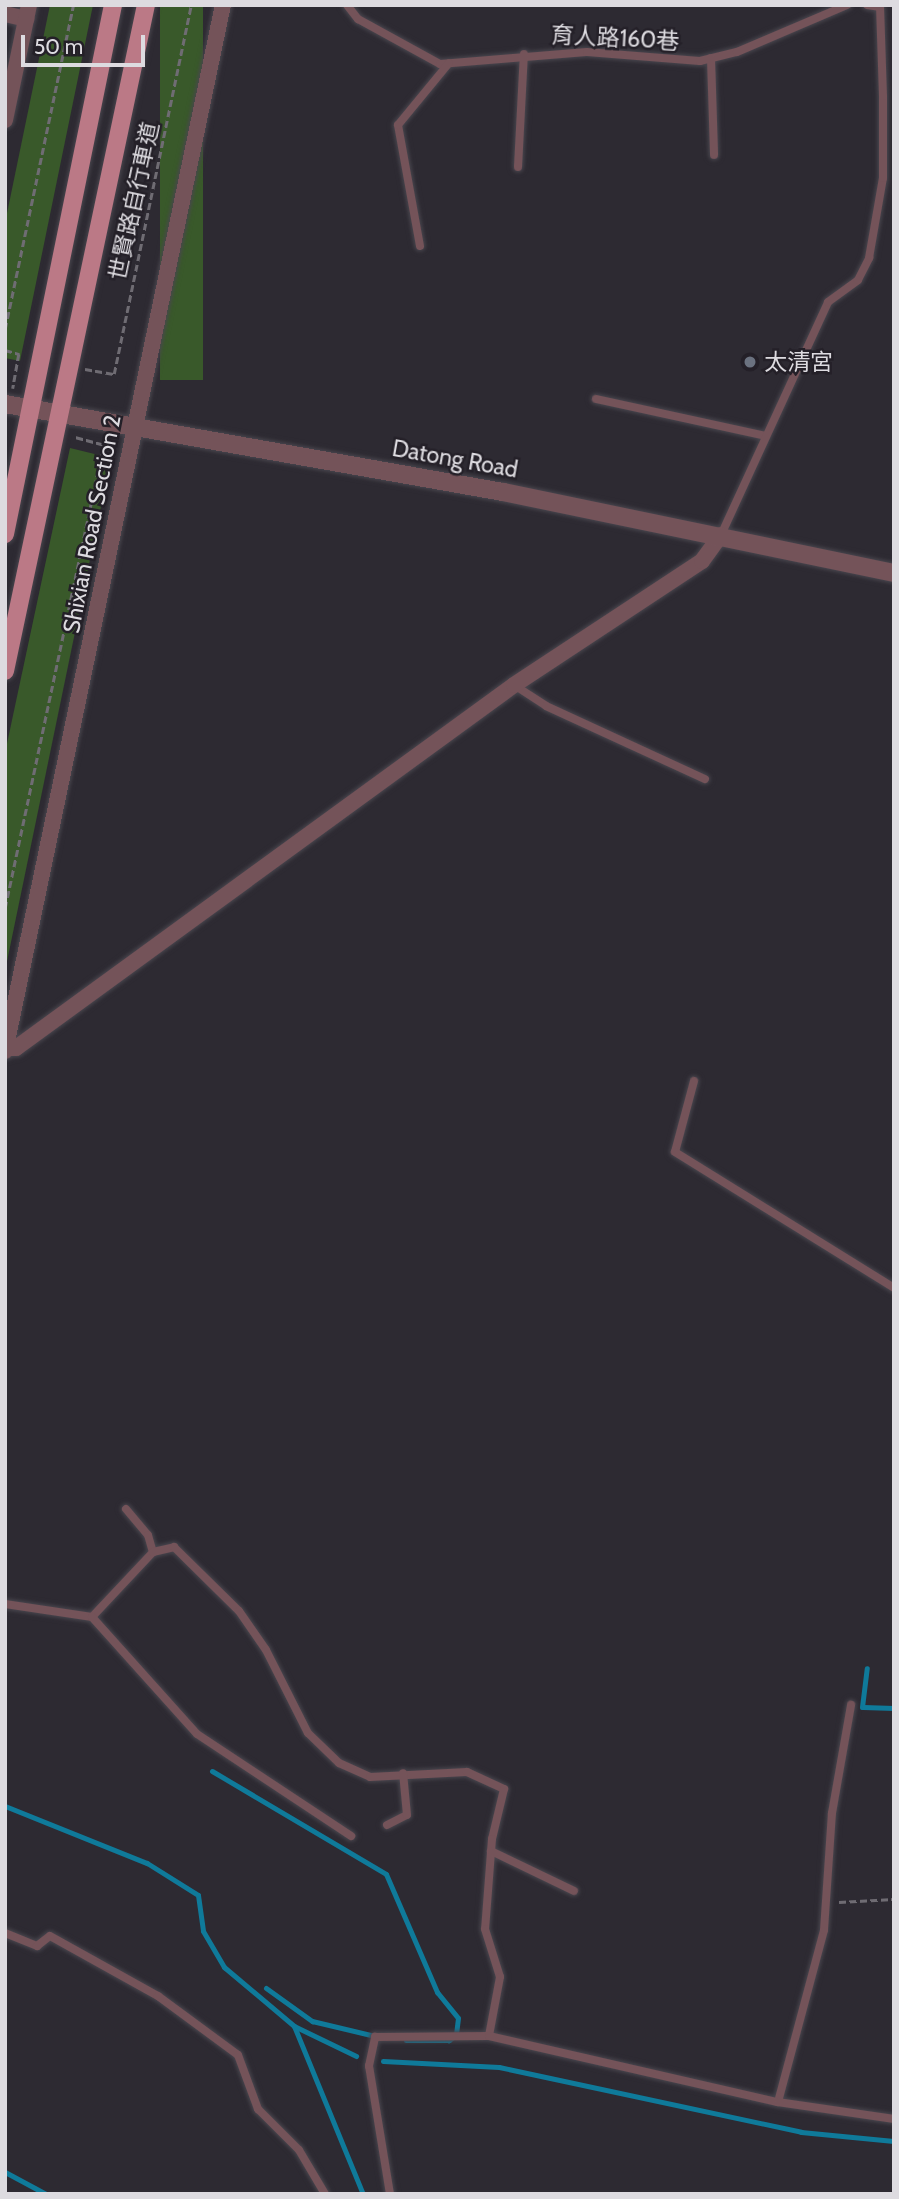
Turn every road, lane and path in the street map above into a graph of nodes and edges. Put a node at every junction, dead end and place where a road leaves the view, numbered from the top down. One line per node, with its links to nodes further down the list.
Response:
1 (72, 5): 19 (path)
2 (113, 5): 25 (main road)
3 (146, 5): 26 (main road)
4 (191, 5): 22 (path, 世賢路自行車道)
5 (223, 5): 27 (street, Shixian Road Section 2)
6 (347, 5): 14 (lane, 育人路160巷)
7 (848, 5): 13 (lane, 育人路160巷)
8 (867, 5): 9 (lane)
9 (881, 6): 28 (lane)
10 (27, 12): 11 (street); 15 (street)
11 (5, 14)
12 (524, 54): 13 (lane, 育人路160巷); 14 (lane, 育人路160巷); 17 (lane)
13 (710, 58): 16 (lane)
14 (449, 63): 18 (lane)
15 (5, 120)
16 (714, 155)
17 (518, 167)
18 (420, 246)
19 (5, 330)
20 (5, 349): 21 (path)
21 (19, 354)
22 (85, 369)
23 (596, 399): 28 (lane)
24 (5, 404): 25 (street, Datong Road)
25 (30, 409): 26 (street, Datong Road); 30 (main road)
26 (58, 413): 27 (street, Datong Road); 33 (main road)
27 (136, 428): 31 (street, Datong Road); 37 (street, Shixian Road Section 2)
28 (765, 436): 31 (lane)
29 (73, 438): 36 (path)
30 (5, 534)
31 (721, 535): 32 (street, Datong Road); 34 (street)
32 (894, 573)
33 (5, 671)
34 (514, 685): 35 (lane); 37 (street)
35 (705, 779)
36 (5, 908)
37 (5, 1049)
38 (694, 1081): 39 (lane)
39 (894, 1288)
40 (126, 1509): 41 (lane)
41 (153, 1552): 43 (lane); 45 (lane)
42 (5, 1604): 43 (lane)
43 (92, 1617): 47 (lane)
44 (851, 1705): 51 (lane)
45 (403, 1773): 46 (lane); 48 (lane)
46 (387, 1825)
47 (351, 1836)
48 (491, 1851): 49 (lane); 53 (lane)
49 (574, 1891)
50 (894, 1899): 51 (path)
51 (825, 1902): 54 (lane)
52 (5, 1933): 56 (lane)
53 (489, 2036): 54 (lane); 57 (lane)
54 (778, 2102): 55 (lane)
55 (894, 2119)
56 (325, 2194)
57 (390, 2194)

